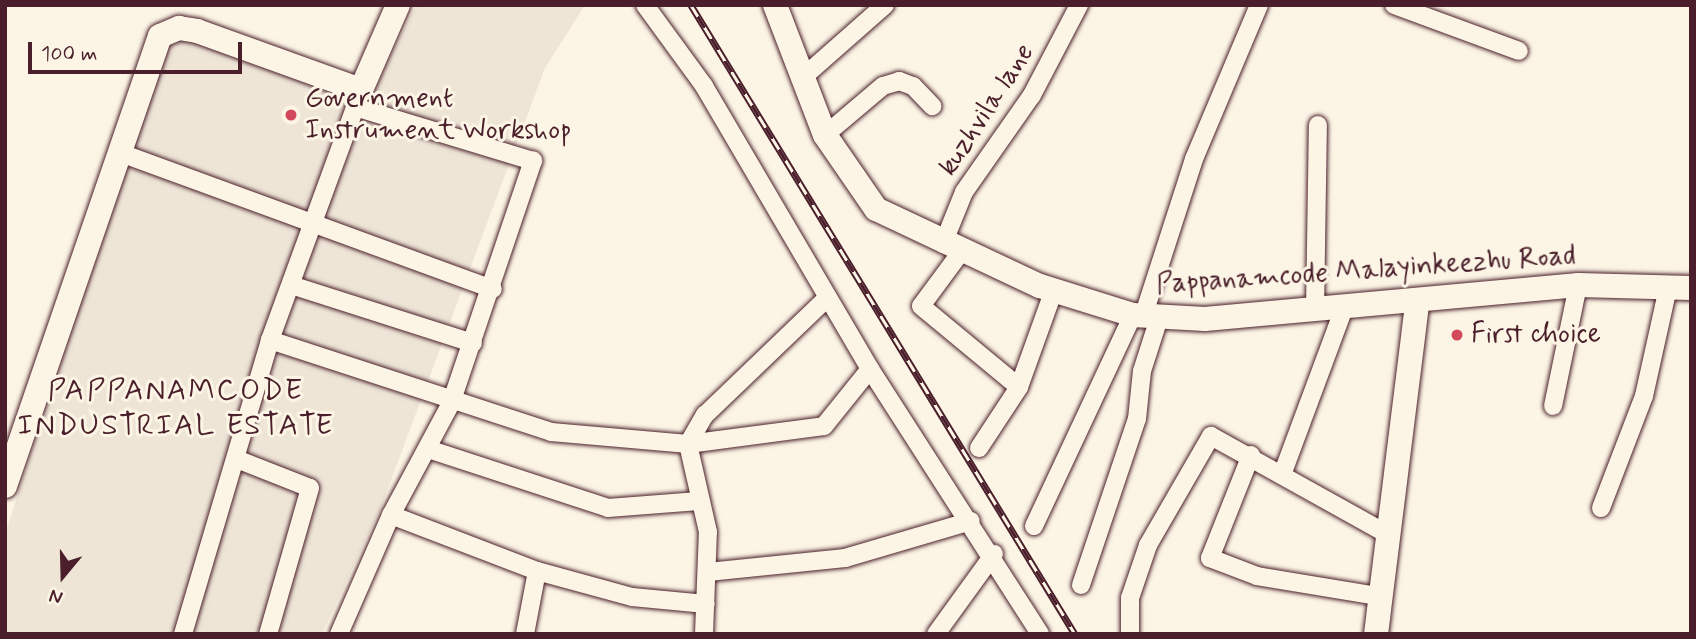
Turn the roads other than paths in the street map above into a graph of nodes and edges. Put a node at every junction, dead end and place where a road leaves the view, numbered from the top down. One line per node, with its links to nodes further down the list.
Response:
1 (398, 5): 10 (street)
2 (645, 5): 21 (street)
3 (775, 5): 9 (street, Pappanamcode Malayinkeezhu Road)
4 (885, 5): 9 (street)
5 (1079, 5): 16 (street, kuzhvila lane)
6 (1258, 5): 26 (street)
7 (1394, 5): 8 (street)
8 (1519, 51)
9 (802, 79): 13 (street, Pappanamcode Malayinkeezhu Road)
10 (358, 99): 14 (street); 15 (street); 20 (street)
11 (932, 106): 13 (street)
12 (1318, 125): 25 (street)
13 (825, 135): 16 (street, Pappanamcode Malayinkeezhu Road)
14 (118, 152): 15 (street); 39 (street)
15 (315, 220): 17 (street); 20 (street)
16 (952, 248): 26 (street, Pappanamcode Malayinkeezhu Road); 30 (street, kuzhvila lane)
17 (291, 285): 27 (street); 28 (street)
18 (1578, 285): 19 (street, Pappanamcode Malayinkeezhu Road); 23 (street, Pappanamcode Malayinkeezhu Road); 32 (street)
19 (1679, 288): 41 (street)
20 (493, 289): 28 (street)
21 (827, 299): 29 (street); 33 (street)
22 (1050, 301): 30 (street)
23 (1417, 303): 24 (street, Pappanamcode Malayinkeezhu Road); 45 (street)
24 (1344, 308): 25 (street, Pappanamcode Malayinkeezhu Road); 38 (street)
25 (1315, 310): 26 (street, Pappanamcode Malayinkeezhu Road)
26 (1145, 317): 44 (street); 49 (street)
27 (270, 340): 31 (street); 37 (street)
28 (473, 343): 31 (street)
29 (870, 369): 33 (street); 43 (street)
30 (1019, 387): 34 (street)
31 (451, 403): 33 (street); 35 (street)
32 (1553, 406)
33 (688, 444): 40 (street)
34 (979, 448)
35 (428, 449): 40 (street); 42 (street)
36 (1251, 455): 38 (street); 50 (street); 60 (street)
37 (239, 460): 53 (street); 54 (street)
38 (1282, 475): 45 (street)
39 (5, 486)
40 (699, 501): 48 (street)
41 (1601, 508)
42 (391, 515): 47 (street); 55 (street)
43 (971, 521): 46 (street); 48 (street)
44 (1034, 526)
45 (1385, 533): 50 (street)
46 (995, 554): 58 (street); 59 (street)
47 (537, 571): 51 (street); 56 (street)
48 (708, 572): 51 (street)
49 (1081, 585)
50 (1378, 596): 61 (street)
51 (706, 604): 52 (street)
52 (704, 633): 57 (street)
53 (183, 634)
54 (268, 634)
55 (339, 634)
56 (525, 634)
57 (724, 634)
58 (936, 634)
59 (1040, 634)
60 (1130, 634)
61 (1376, 634)

